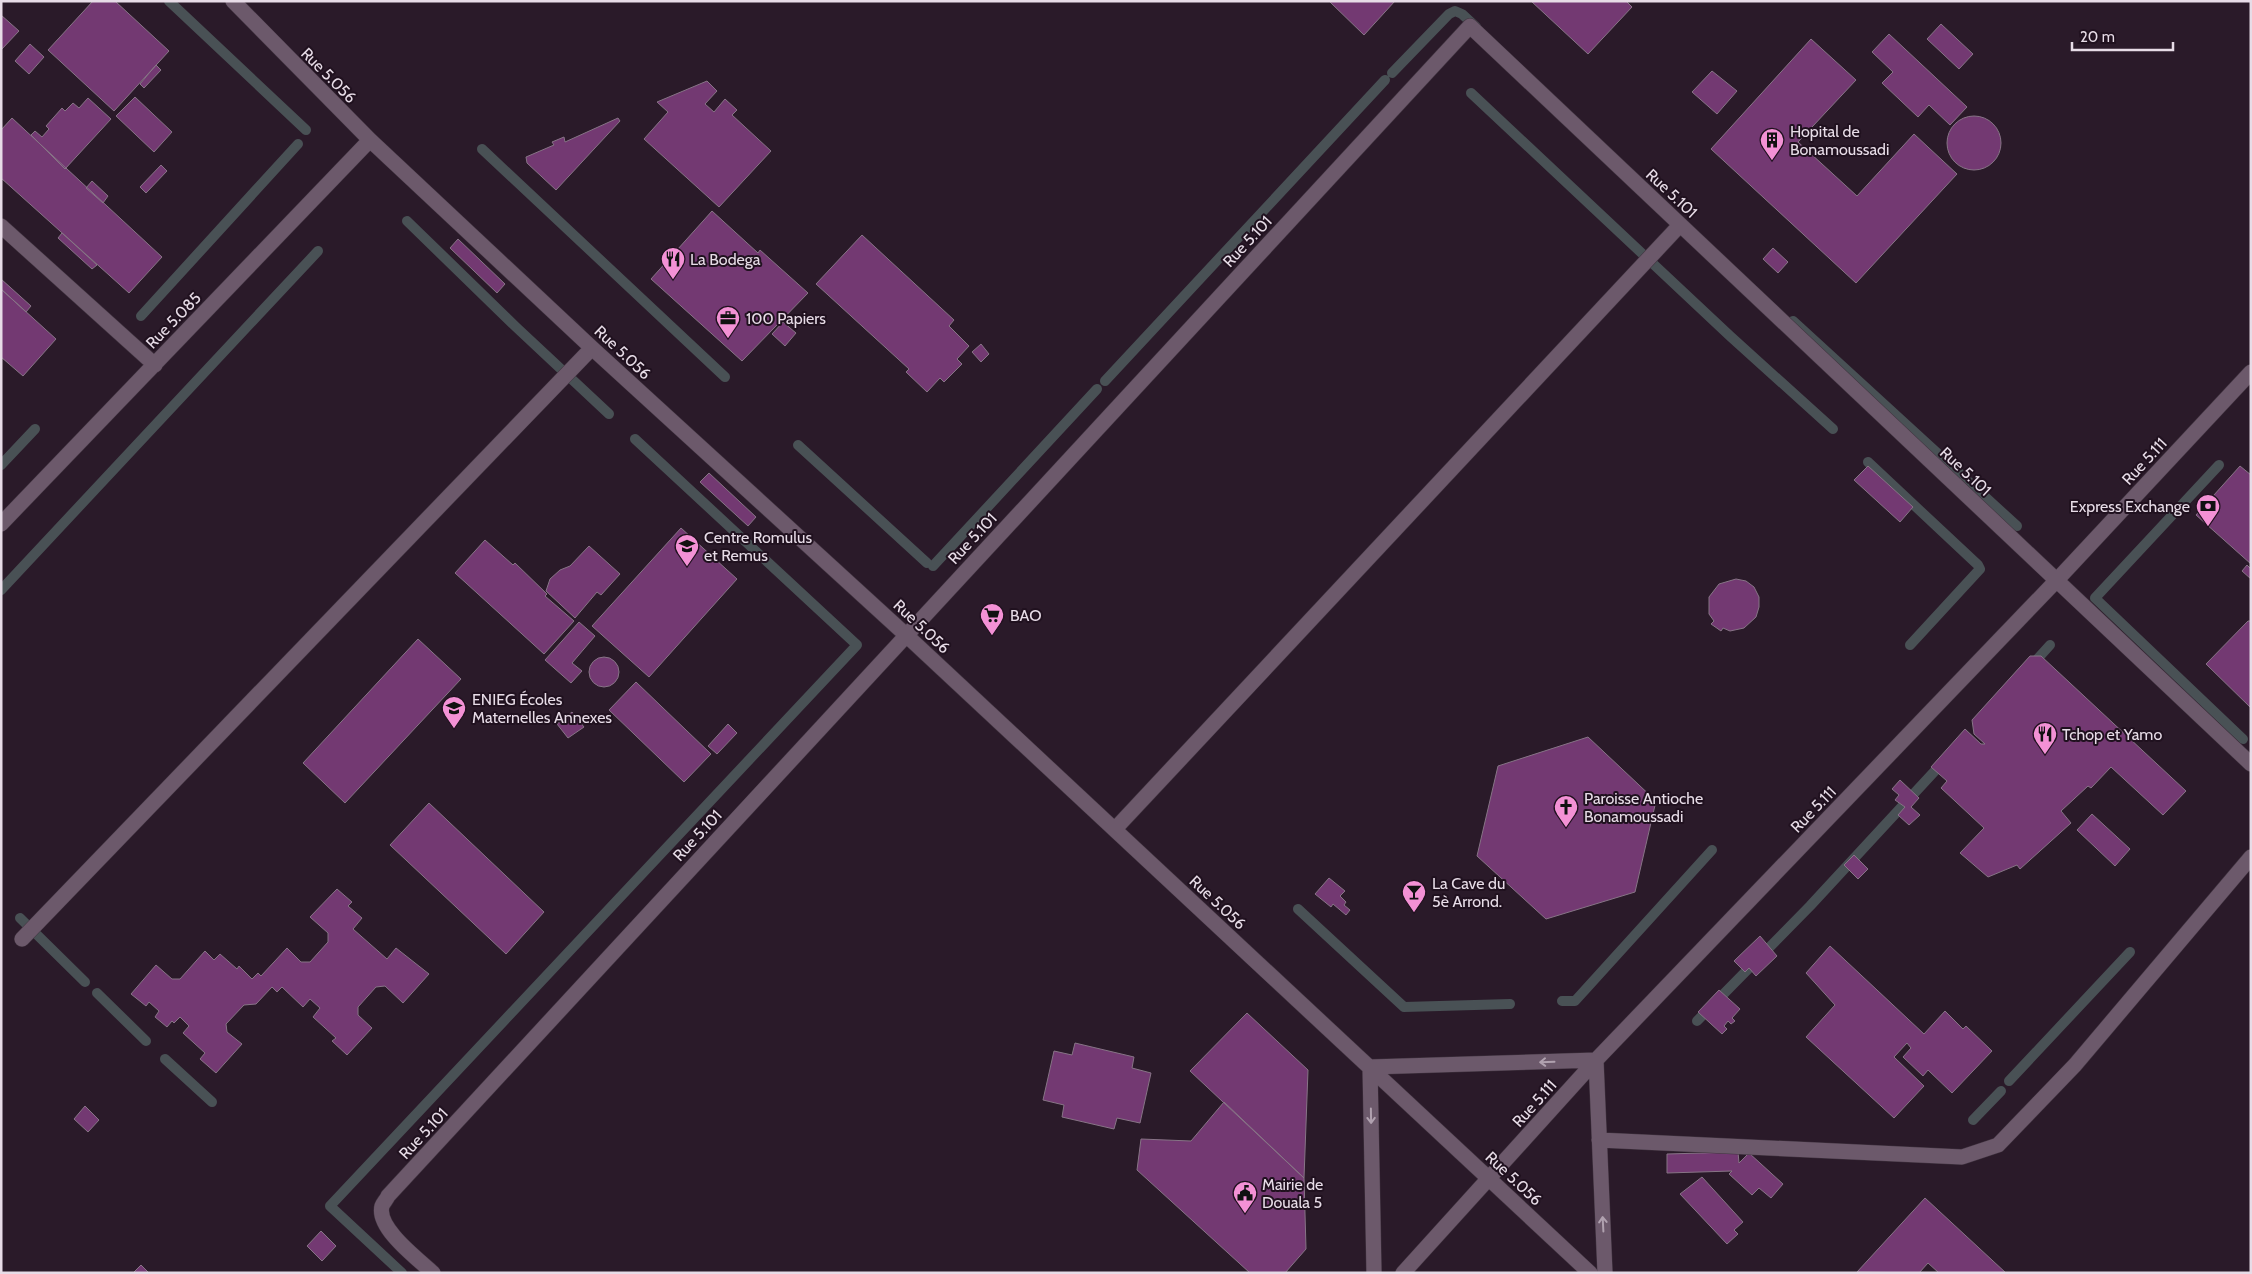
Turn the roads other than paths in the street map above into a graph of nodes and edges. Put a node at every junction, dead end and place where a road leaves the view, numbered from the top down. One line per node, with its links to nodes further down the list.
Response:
1 (232, 1): 2 (street, Rue 5.056)
2 (370, 140): 5 (street, Rue 5.056); 6 (street, Rue 5.085)
3 (1680, 225): 9 (street, Rue 5.101); 10 (street, Rue 5.101); 12 (street)
4 (1, 226): 6 (street)
5 (592, 348): 10 (street, Rue 5.056); 14 (street)
6 (155, 365): 8 (street, Rue 5.085)
7 (2247, 383): 9 (street, Rue 5.111)
8 (1, 524)
9 (2056, 581): 11 (street, Rue 5.101); 15 (street, Rue 5.111)
10 (906, 635): 12 (street, Rue 5.056); 19 (street, Rue 5.101)
11 (2251, 764)
12 (1115, 829): 16 (street, Rue 5.056)
13 (2251, 856): 17 (street)
14 (22, 939)
15 (1596, 1060): 16 (street, one-way to 16); 17 (street); 18 (street, Rue 5.111)
16 (1370, 1067): 18 (street, Rue 5.056); 20 (street, one-way to 20)
17 (1599, 1140): 23 (street, one-way to 17)
18 (1489, 1179): 21 (street, Rue 5.111); 22 (street, Rue 5.056)
19 (433, 1273)
20 (1374, 1273)
21 (1403, 1273)
22 (1590, 1273)
23 (1605, 1273)

